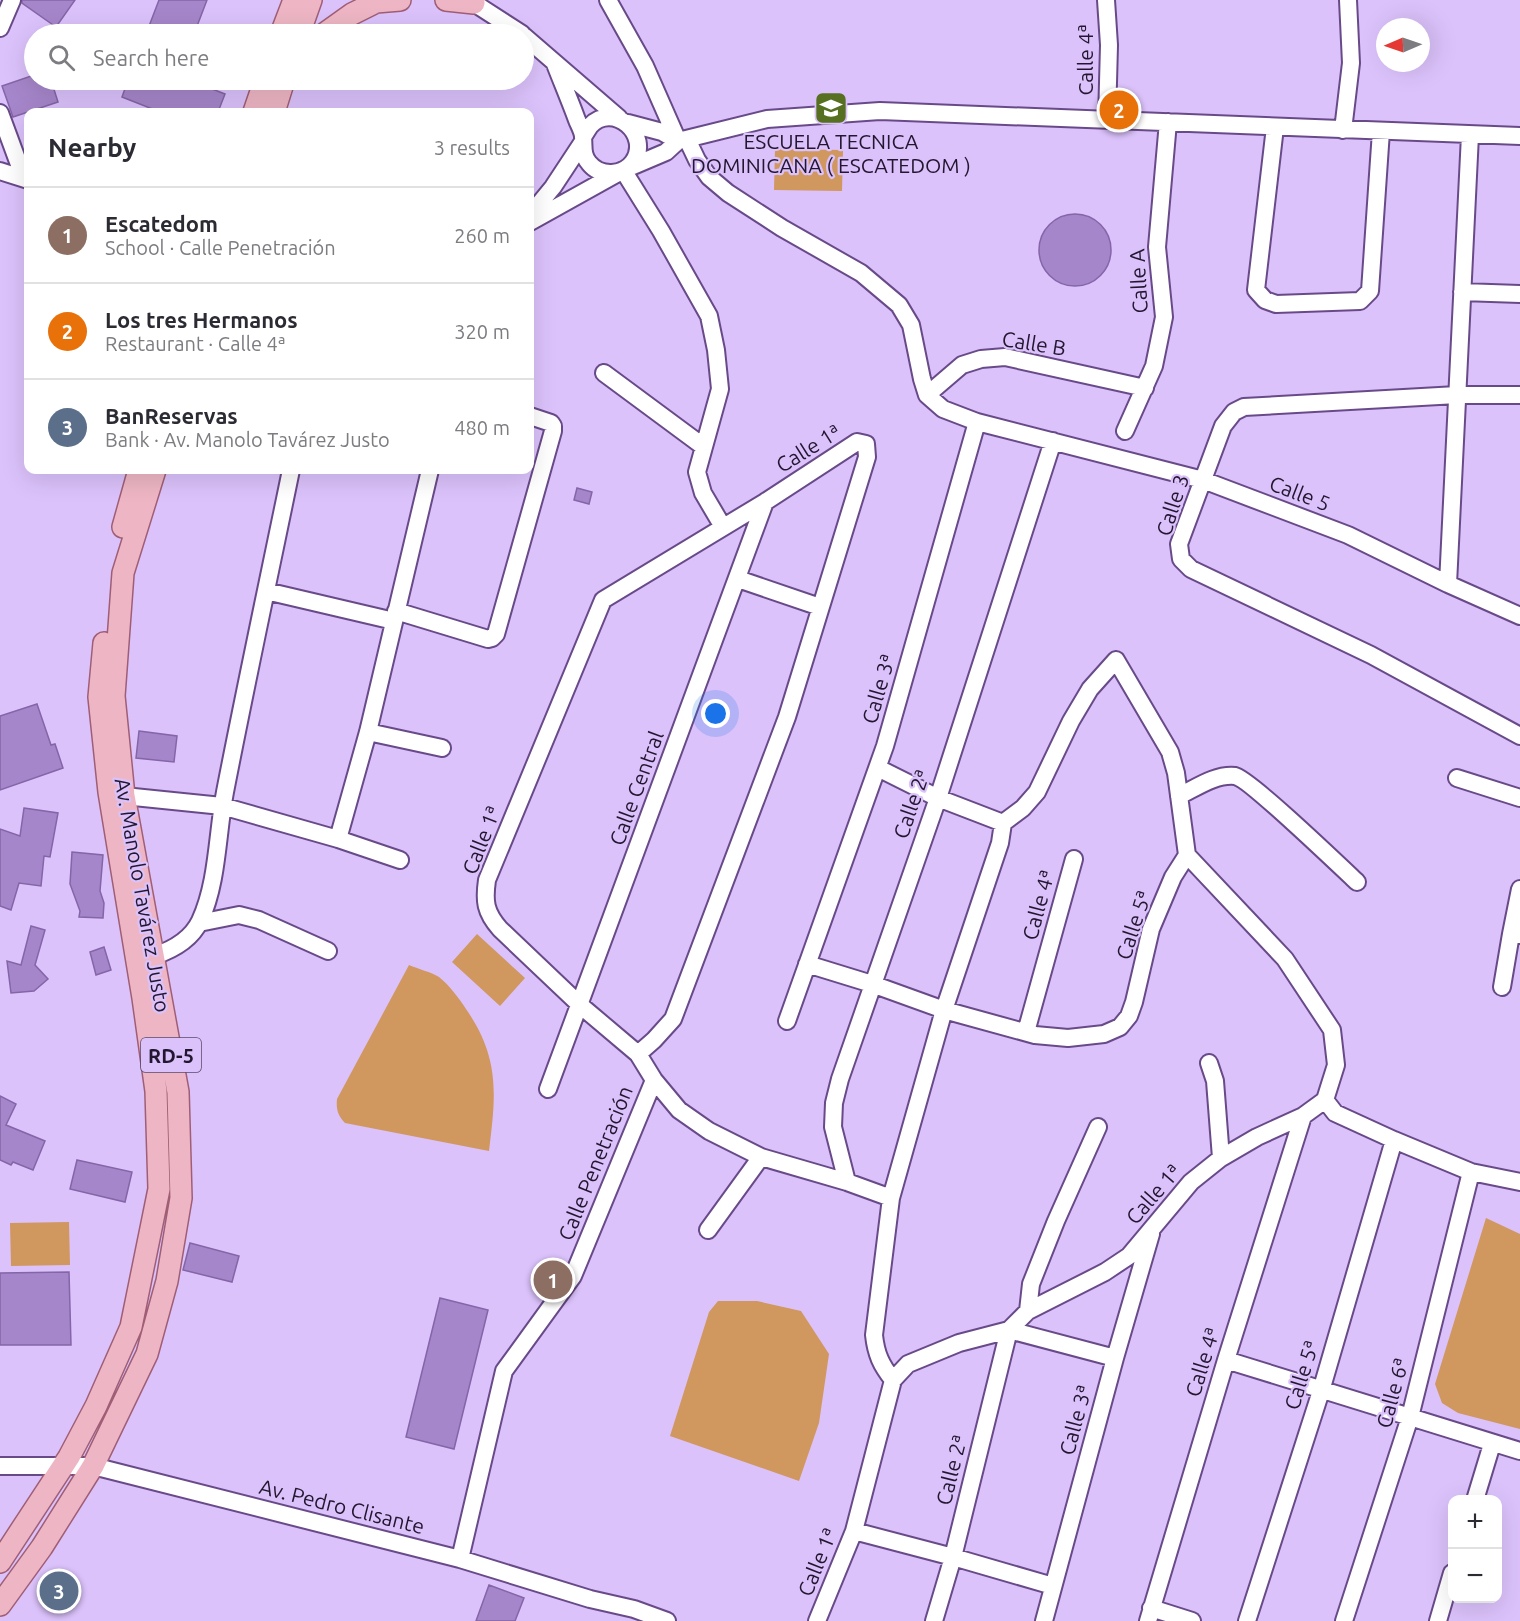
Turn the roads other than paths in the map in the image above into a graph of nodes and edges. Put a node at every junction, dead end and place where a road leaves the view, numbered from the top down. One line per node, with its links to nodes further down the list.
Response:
1 (12, 0): 14 (street)
2 (294, 0): 10 (main road)
3 (311, 0): 11 (main road)
4 (400, 0): 12 (main road)
5 (446, 0): 9 (main road)
6 (608, 0): 31 (street)
7 (1106, 0): 22 (street, Calle 4ª)
8 (1348, 0): 26 (street)
9 (473, 1): 13 (street)
10 (285, 24)
11 (303, 24)
12 (338, 24)
13 (507, 24)
14 (0, 27)
15 (534, 45): 16 (street)
16 (555, 64): 23 (street); 30 (street)
17 (262, 90): 19 (main road)
18 (281, 90): 20 (main road)
19 (255, 108)
20 (275, 108)
21 (0, 113): 34 (street)
22 (1107, 120): 24 (street); 31 (street)
23 (623, 121): 30 (street); 31 (street); 32 (street)
24 (1168, 122): 25 (street); 41 (street, Calle A)
25 (1275, 127): 26 (street); 27 (street)
26 (1343, 130): 27 (street)
27 (1381, 131): 28 (street)
28 (1470, 135): 29 (street); 38 (street)
29 (1520, 136)
30 (583, 140): 32 (street); 36 (street)
31 (682, 140): 32 (street); 42 (street)
32 (623, 170): 37 (street); 49 (street)
33 (0, 171): 35 (street)
34 (24, 174)
35 (24, 178)
36 (534, 210)
37 (534, 220)
38 (1462, 292): 39 (street); 43 (street)
39 (1520, 294)
40 (604, 373): 49 (street)
41 (1145, 388): 42 (street, Calle B); 47 (street, Calle A)
42 (927, 395): 46 (street, Calle 5)
43 (1457, 395): 44 (street, Calle 3); 54 (street, Calle 3); 58 (street)
44 (1520, 395)
45 (534, 417): 61 (street)
46 (977, 422): 48 (street, Calle 5); 66 (street, Calle 3ª)
47 (1125, 431)
48 (1053, 441): 54 (street, Calle 5); 70 (street, Calle 2ª)
49 (704, 447): 56 (street)
50 (138, 474): 117 (main road, Av. Manolo Tavárez Justo / RD-5)
51 (154, 474): 68 (main road, Av. Manolo Tavárez Justo / RD-5)
52 (290, 474): 59 (street)
53 (429, 474): 61 (street)
54 (1203, 480): 58 (street, Calle 5); 64 (street, Calle 3)
55 (765, 502): 56 (street, Calle 1ª); 57 (street, Calle Central); 60 (street, Calle 1ª)
56 (723, 527): 87 (street, Calle 1ª)
57 (738, 579): 60 (street); 87 (street, Calle Central)
58 (1448, 584): 62 (street, Calle 5)
59 (266, 591): 61 (street); 72 (street)
60 (820, 607): 91 (street)
61 (395, 616): 63 (street)
62 (1520, 616)
63 (368, 732): 65 (street); 74 (street)
64 (1520, 736)
65 (442, 748)
66 (878, 768): 70 (street); 84 (street, Calle 3ª)
67 (1457, 778): 71 (street)
68 (124, 796): 72 (street); 83 (main road, Av. Manolo Tavárez Justo / RD-5)
69 (1179, 796): 73 (street); 75 (street); 78 (street)
70 (938, 798): 73 (street); 85 (street, Calle 2ª)
71 (1520, 798)
72 (222, 806): 74 (street); 80 (street)
73 (1003, 824): 88 (street)
74 (338, 839): 77 (street)
75 (1187, 855): 90 (street, Calle 5ª); 95 (street)
76 (1074, 859): 90 (street, Calle 4ª)
77 (400, 860)
78 (1356, 882)
79 (1520, 889): 81 (street)
80 (199, 923): 82 (street); 83 (street)
81 (1515, 934): 86 (street)
82 (328, 951)
83 (154, 956): 118 (main road, Av. Manolo Tavárez Justo / RD-5)
84 (807, 964): 85 (street); 89 (street, Calle 3ª)
85 (872, 984): 88 (street); 102 (street, Calle 2ª)
86 (1502, 987)
87 (580, 1005): 91 (street, Calle 1ª); 94 (street, Calle Central)
88 (944, 1010): 90 (street); 104 (street)
89 (787, 1021)
90 (1026, 1032)
91 (638, 1054): 93 (street, Calle 1ª)
92 (1209, 1063): 100 (street)
93 (654, 1080): 99 (street, Calle 1ª); 122 (street, Calle Penetración)
94 (548, 1089)
95 (1325, 1100): 96 (street, Calle 1ª); 98 (street)
96 (1303, 1116): 100 (street, Calle 1ª); 110 (street, Calle 4ª)
97 (1098, 1127): 107 (street)
98 (1394, 1140): 101 (street); 112 (street, Calle 5ª)
99 (761, 1157): 102 (street, Calle 1ª); 105 (street)
100 (1221, 1158): 106 (street, Calle 1ª)
101 (1471, 1172): 103 (street); 113 (street, Calle 6ª)
102 (847, 1182): 104 (street, Calle 1ª)
103 (1520, 1182)
104 (891, 1198): 111 (street)
105 (708, 1230)
106 (1152, 1231): 107 (street, Calle 1ª); 109 (street, Calle 3ª)
107 (1028, 1311): 108 (street, Calle 1ª)
108 (1009, 1330): 109 (street); 111 (street); 121 (street, Calle 2ª)
109 (1114, 1358): 124 (street, Calle 3ª)
110 (1226, 1360): 112 (street); 127 (street, Calle 4ª)
111 (893, 1380): 120 (street, Calle 1ª)
112 (1321, 1390): 113 (street); 133 (street, Calle 5ª)
113 (1410, 1417): 114 (street); 134 (street, Calle 6ª)
114 (1492, 1444): 115 (street); 119 (street)
115 (1520, 1451)
116 (0, 1466): 117 (street, Av. Pedro Clisante)
117 (64, 1466): 118 (street, Av. Pedro Clisante); 123 (main road, Av. Manolo Tavárez Justo / RD-5)
118 (93, 1466): 122 (street, Av. Pedro Clisante); 126 (main road, Av. Manolo Tavárez Justo / RD-5)
119 (1477, 1495)
120 (854, 1531): 121 (street); 129 (street, Calle 1ª)
121 (953, 1557): 124 (street); 130 (street, Calle 2ª)
122 (460, 1559): 128 (street, Av. Pedro Clisante)
123 (0, 1562)
124 (1053, 1586): 131 (street, Calle 3ª)
125 (1448, 1587): 135 (street)
126 (0, 1605)
127 (1149, 1614): 132 (street)
128 (667, 1621)
129 (817, 1621)
130 (934, 1621)
131 (1044, 1621)
132 (1192, 1621)
133 (1248, 1621)
134 (1344, 1621)
135 (1438, 1621)

